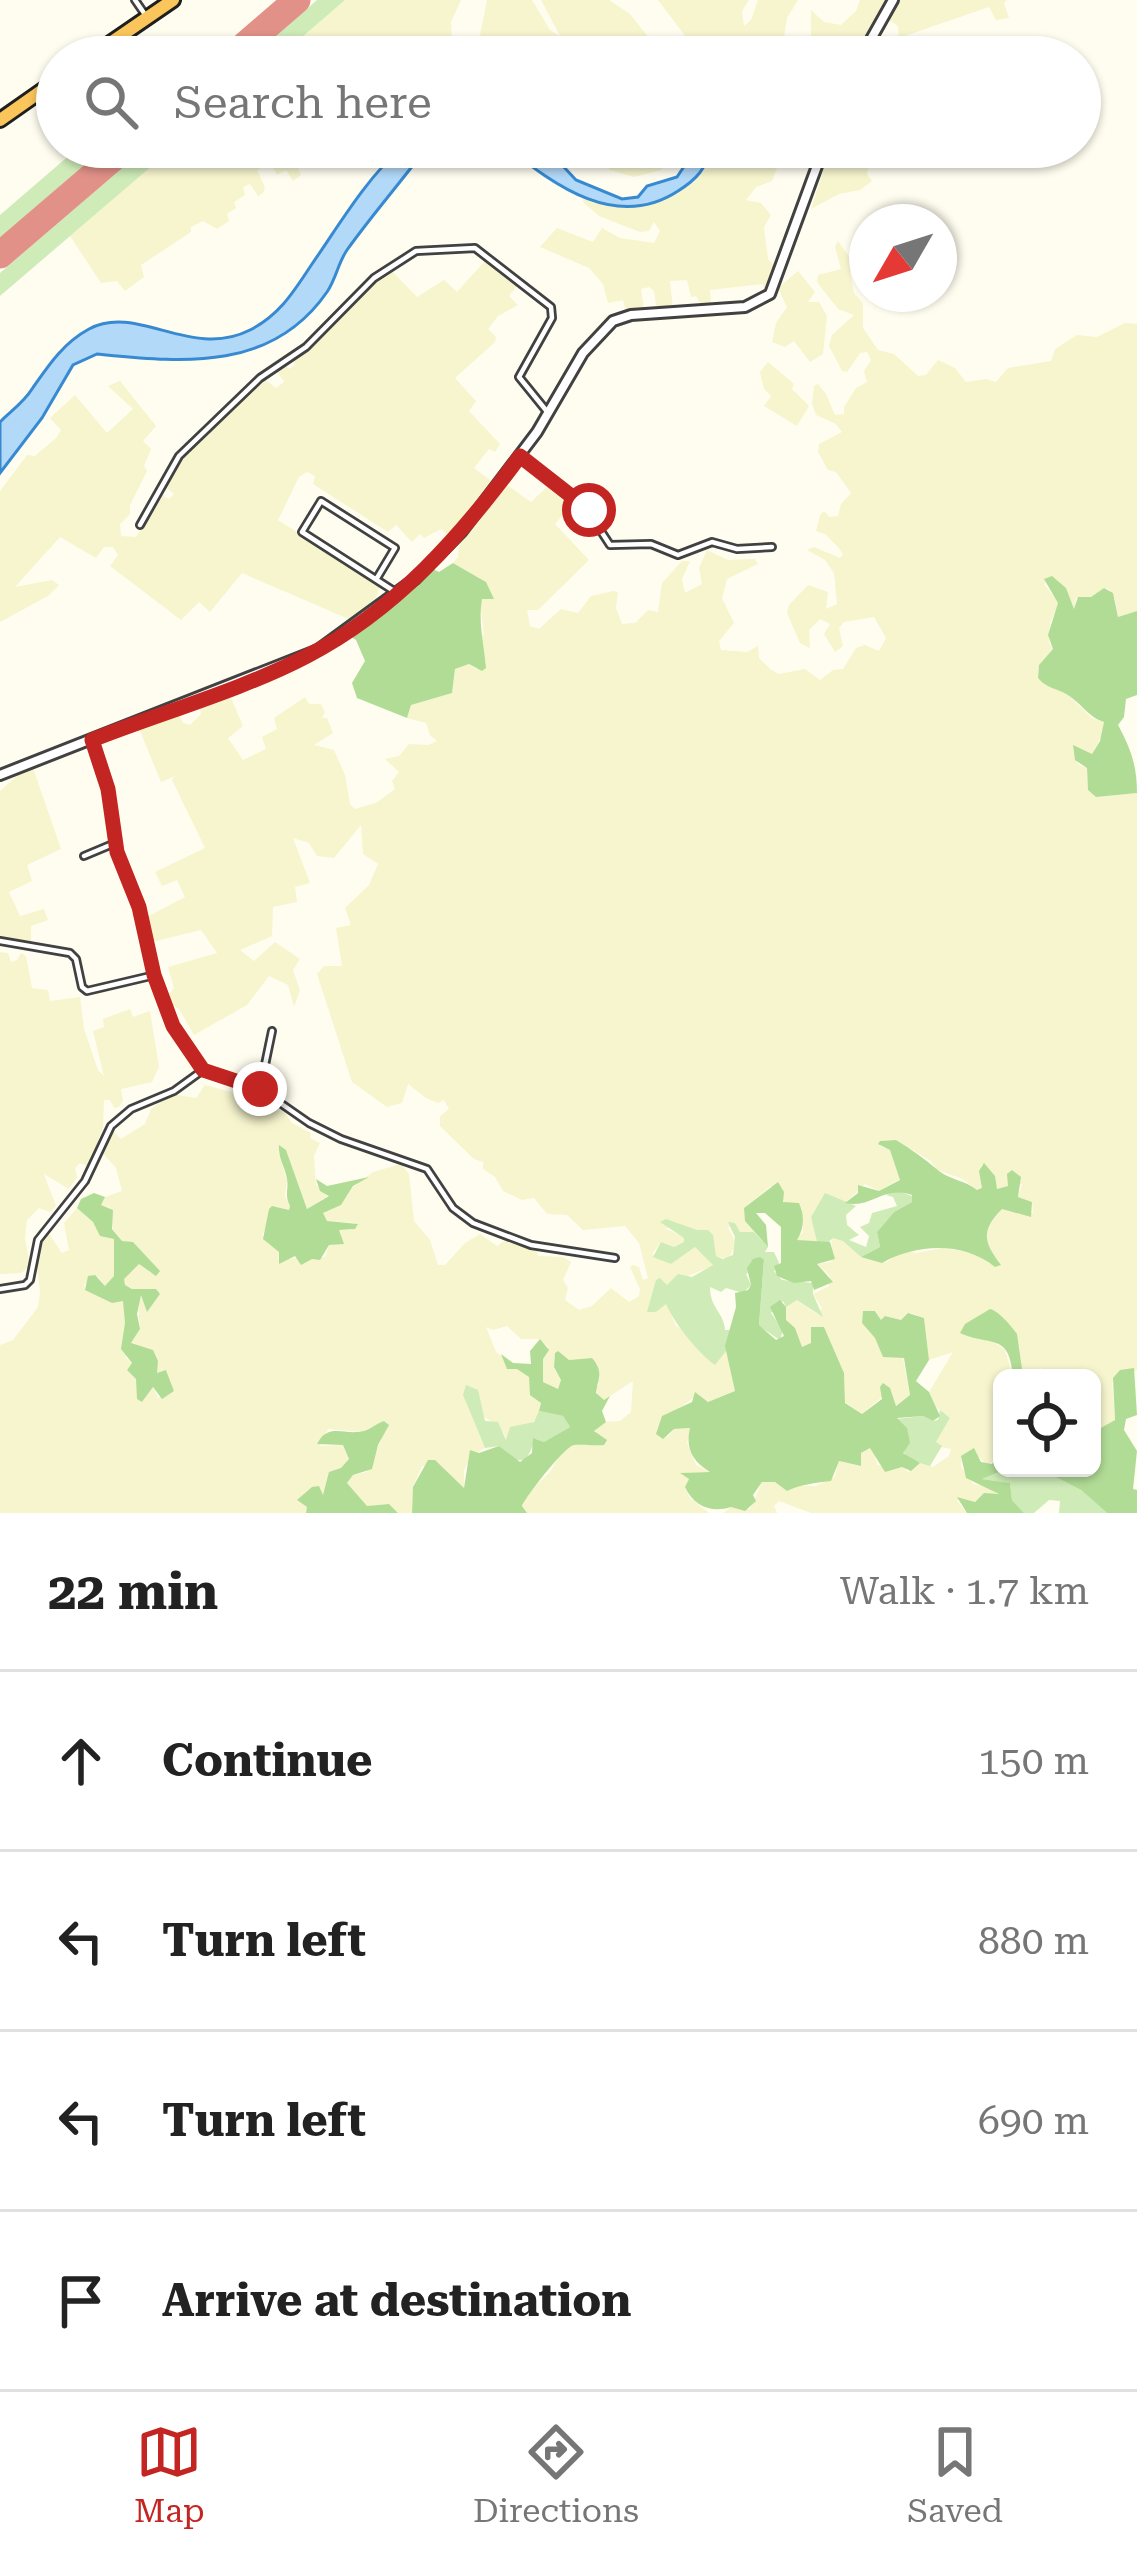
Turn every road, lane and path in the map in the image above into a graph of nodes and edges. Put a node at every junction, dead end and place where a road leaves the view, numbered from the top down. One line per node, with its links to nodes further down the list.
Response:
1 (135, 0): 4 (street)
2 (173, 0): 4 (highway)
3 (893, 0): 6 (street)
4 (147, 18): 5 (highway)
5 (121, 36)
6 (873, 36)
7 (36, 95): 8 (highway)
8 (0, 120)
9 (817, 168): 10 (street)
10 (549, 413): 11 (street); 12 (street)
11 (520, 456): 13 (street); 15 (street)
12 (140, 525)
13 (772, 547)
14 (376, 578): 14 (street); 15 (street)
15 (397, 593): 16 (street)
16 (92, 740): 17 (street); 18 (street)
17 (0, 776)
18 (115, 844): 19 (street); 21 (street)
19 (84, 856)
20 (0, 941): 21 (street)
21 (154, 975): 23 (street)
22 (272, 1031): 24 (street)
23 (203, 1070): 24 (street); 26 (street)
24 (260, 1089): 25 (street)
25 (615, 1258)
26 (0, 1289)

